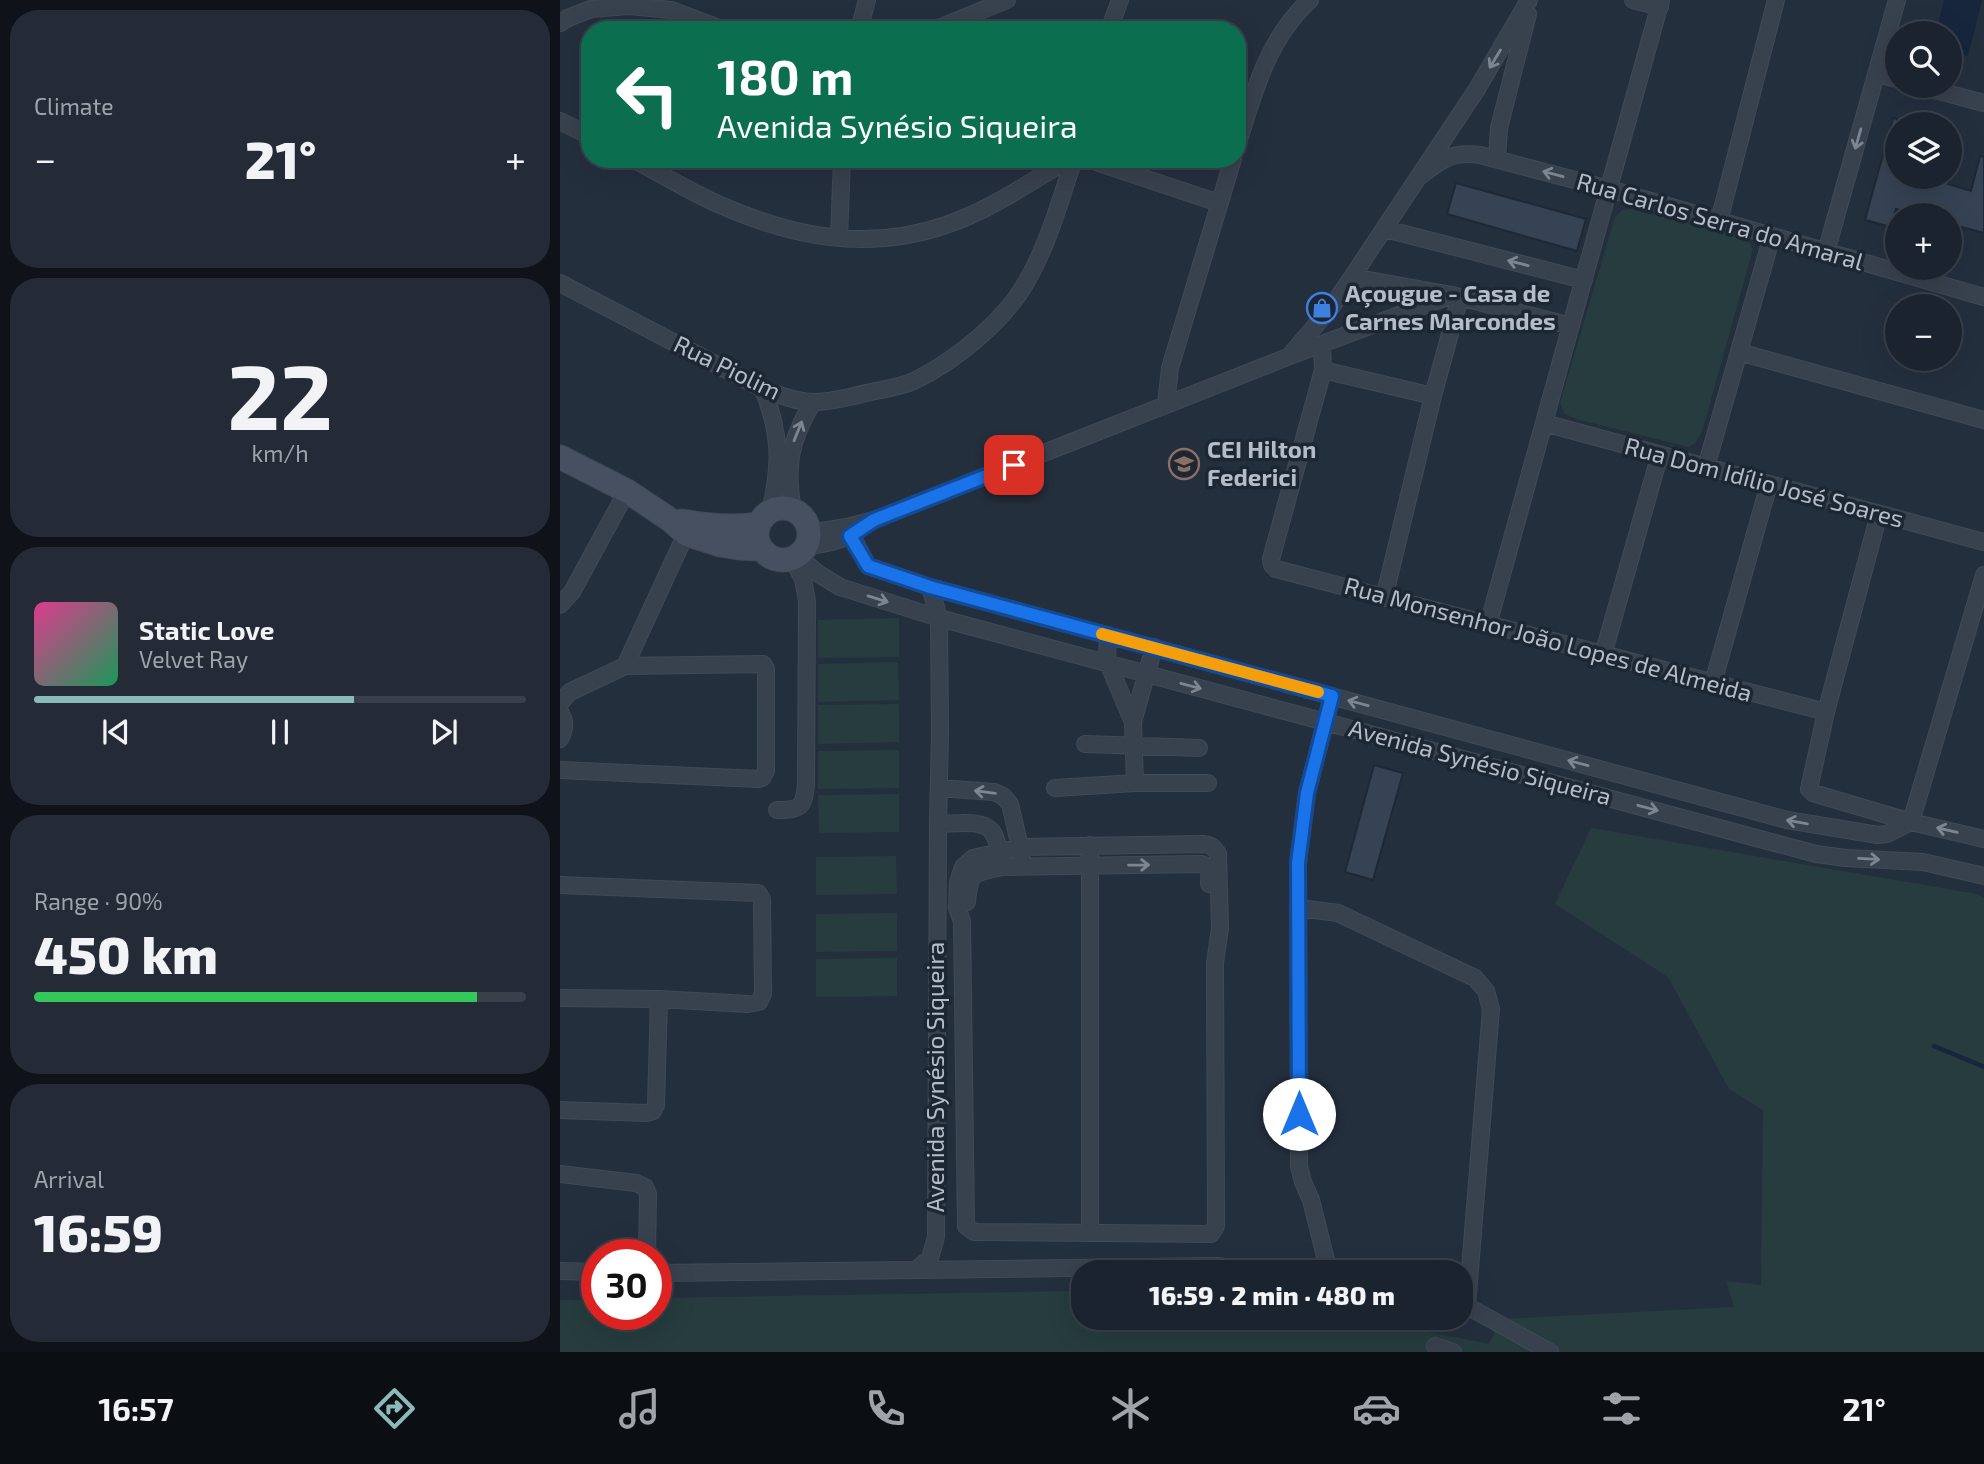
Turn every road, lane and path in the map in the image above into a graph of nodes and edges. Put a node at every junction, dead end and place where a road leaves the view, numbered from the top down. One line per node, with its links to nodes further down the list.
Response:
1 (866, 0): 11 (street)
2 (1007, 0): 12 (street)
3 (1120, 0): 13 (street)
4 (1310, 0): 19 (street)
5 (1530, 0): 22 (street); 29 (street, one-way to 29)
6 (1633, 0): 9 (street)
7 (1776, 0): 32 (street)
8 (1897, 0): 15 (street)
9 (1660, 3): 30 (street)
10 (700, 21): 14 (street)
11 (861, 21)
12 (956, 21)
13 (1112, 21)
14 (560, 23)
15 (1876, 74): 16 (street); 36 (street, one-way to 36)
16 (1885, 76)
17 (1962, 97): 18 (street)
18 (1984, 103)
19 (1246, 118)
20 (560, 121): 21 (street)
21 (581, 132)
22 (1497, 159): 29 (street, Rua Carlos Serra do Amaral); 30 (street, Rua Carlos Serra do Amaral, one-way to 22)
23 (650, 168): 35 (street)
24 (842, 168): 35 (street)
25 (1055, 168): 35 (street)
26 (1068, 168): 49 (street, Rua Piolim)
27 (1114, 168): 31 (street)
28 (1230, 168): 31 (street)
29 (1419, 177): 33 (street)
30 (1609, 189): 32 (street, Rua Carlos Serra do Amaral); 38 (street)
31 (1219, 203): 50 (street)
32 (1719, 221): 34 (street, Rua Carlos Serra do Amaral)
33 (1385, 229): 37 (street); 38 (street, one-way to 33)
34 (1772, 236): 36 (street, Rua Carlos Serra do Amaral); 44 (street)
35 (839, 238)
36 (1826, 252): 41 (street, Rua Carlos Serra do Amaral)
37 (1352, 277): 40 (street); 45 (street)
38 (1584, 280): 42 (street)
39 (560, 283): 47 (street, Rua Piolim)
40 (1456, 296): 42 (street); 43 (street); 48 (street)
41 (1984, 297)
42 (1571, 326): 52 (street)
43 (1322, 345): 45 (street); 46 (street)
44 (1739, 352): 51 (street); 55 (street)
45 (1290, 356): 50 (street)
46 (1324, 370): 48 (street); 70 (street, Rua Monsenhor João Lopes de Almeida)
47 (762, 390): 49 (street, Rua Piolim); 60 (street)
48 (1433, 396): 70 (street)
49 (813, 402): 58 (street, one-way to 49)
50 (1166, 404): 62 (street)
51 (1984, 420)
52 (1544, 423): 53 (street, Rua Dom Idílio José Soares); 73 (street)
53 (1660, 454): 55 (street, Rua Dom Idílio José Soares); 76 (street)
54 (560, 457): 57 (street)
55 (1706, 467): 56 (street, Rua Dom Idílio José Soares)
56 (1769, 484): 59 (street, Rua Dom Idílio José Soares); 80 (street)
57 (627, 491): 61 (street); 71 (street)
58 (793, 510): 60 (street); 65 (street)
59 (1880, 514): 63 (street, Rua Dom Idílio José Soares); 84 (street)
60 (764, 518): 61 (street); 64 (street)
61 (689, 528): 64 (street); 78 (street)
62 (848, 531): 65 (street); 66 (street)
63 (1984, 542)
64 (761, 549): 65 (street)
65 (801, 549): 69 (street, Avenida Synésio Siqueira); 96 (street)
66 (868, 566): 68 (street, Avenida Synésio Siqueira); 69 (street)
67 (1984, 575): 97 (street)
68 (930, 587): 72 (street, Avenida Synésio Siqueira); 74 (street, Avenida Synésio Siqueira)
69 (849, 589): 72 (street, Avenida Synésio Siqueira, one-way to 72)
70 (1384, 598): 73 (street, Rua Monsenhor João Lopes de Almeida)
71 (560, 605)
72 (939, 618): 77 (street, Avenida Synésio Siqueira); 94 (street, Avenida Synésio Siqueira)
73 (1488, 625): 76 (street, Rua Monsenhor João Lopes de Almeida)
74 (1108, 635): 75 (street, Avenida Synésio Siqueira); 77 (street)
75 (1154, 647): 79 (street); 81 (street, Avenida Synésio Siqueira)
76 (1603, 655): 80 (street, Rua Monsenhor João Lopes de Almeida)
77 (1107, 662): 79 (street, Avenida Synésio Siqueira); 85 (street)
78 (625, 666): 82 (street); 91 (street)
79 (1148, 674): 85 (street); 86 (street, Avenida Synésio Siqueira, one-way to 86)
80 (1713, 683): 84 (street, Rua Monsenhor João Lopes de Almeida)
81 (1332, 696): 86 (street); 97 (street, Avenida Synésio Siqueira, one-way to 81)
82 (560, 703)
83 (560, 712): 87 (street)
84 (1825, 712): 97 (street)
85 (1133, 722): 89 (street)
86 (1325, 722): 106 (street, Avenida Synésio Siqueira, one-way to 106); 108 (street)
87 (560, 739)
88 (1085, 744): 89 (street)
89 (1134, 746): 90 (street); 92 (street)
90 (1199, 748)
91 (560, 770)
92 (1135, 783): 93 (street); 95 (street)
93 (1208, 783)
94 (939, 788): 98 (street, Avenida Synésio Siqueira); 101 (street, one-way to 94)
95 (1055, 788)
96 (777, 810)
97 (1911, 822): 99 (street, one-way to 97)
98 (938, 824): 102 (street); 120 (street, Avenida Synésio Siqueira)
99 (1984, 839)
100 (1090, 845): 101 (street); 104 (street); 110 (street)
101 (1021, 847): 102 (street); 103 (street)
102 (999, 851): 105 (street); 109 (street)
103 (1023, 866): 104 (street); 105 (street)
104 (1090, 866): 110 (street, one-way to 110); 115 (street)
105 (1002, 867): 109 (street)
106 (1984, 876)
107 (560, 885): 112 (street)
108 (1299, 908): 117 (street); 118 (street)
109 (962, 921): 115 (street)
110 (1215, 963): 115 (street)
111 (560, 998): 112 (street)
112 (659, 999): 113 (street)
113 (560, 1110)
114 (560, 1174): 116 (street)
115 (1090, 1233)
116 (647, 1239)
117 (1326, 1260)
118 (1468, 1260)
119 (1071, 1268): 120 (street)
120 (916, 1270): 123 (street)
121 (560, 1271): 122 (street)
122 (581, 1272)
123 (672, 1272)
124 (1473, 1310): 125 (street)
125 (1516, 1334): 128 (street); 129 (street)
126 (1435, 1346): 127 (street)
127 (1453, 1352)
128 (1520, 1352)
129 (1550, 1352)

